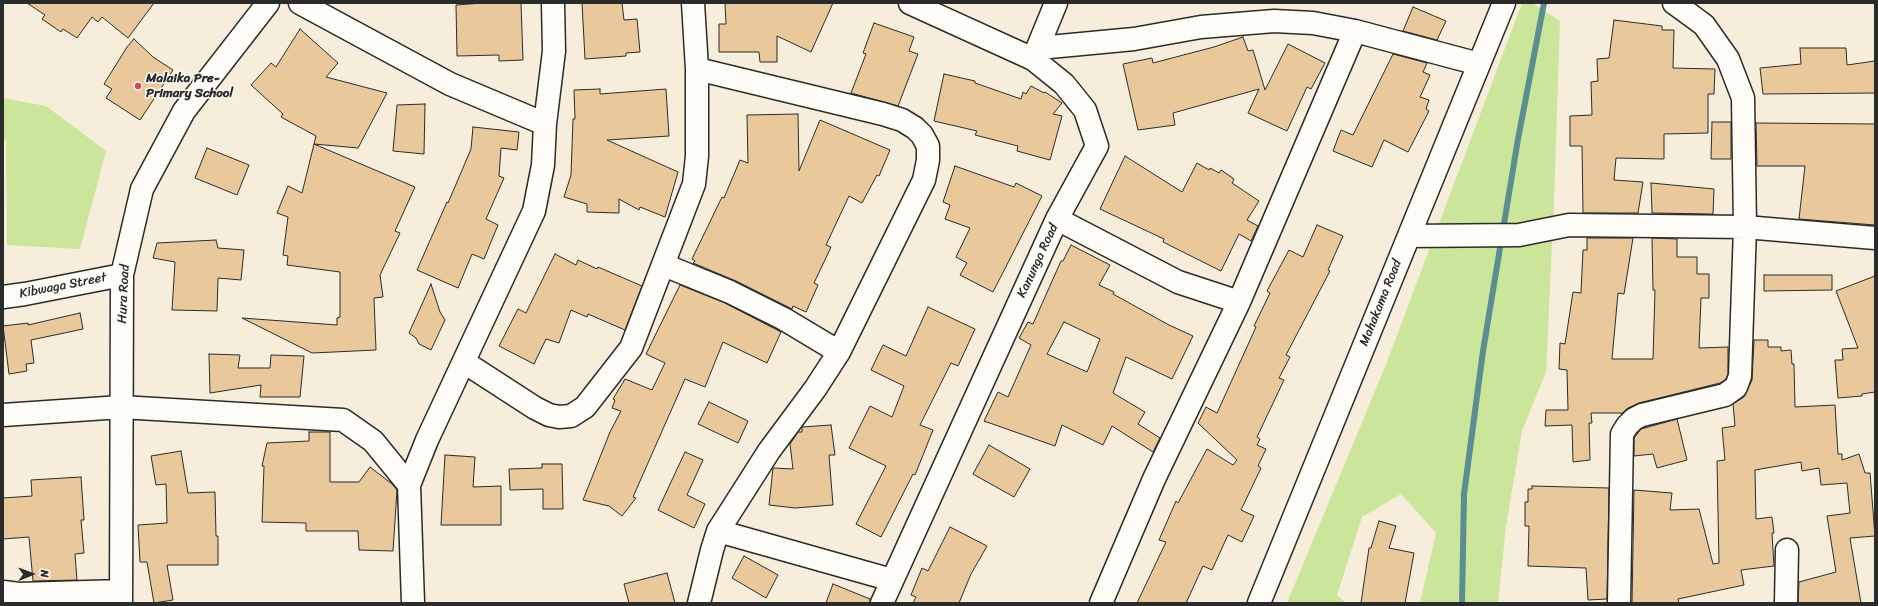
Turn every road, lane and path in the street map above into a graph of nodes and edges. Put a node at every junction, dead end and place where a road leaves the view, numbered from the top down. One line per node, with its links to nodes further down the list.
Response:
1 (268, 3): 19 (street, Hura Road)
2 (300, 3): 13 (street)
3 (553, 3): 13 (street)
4 (693, 3): 12 (street)
5 (910, 3): 10 (street, Kanunga Road)
6 (1056, 3): 10 (street)
7 (1504, 3): 11 (street, Mahakama Road)
8 (1674, 3): 15 (street)
9 (1356, 31): 10 (street); 11 (street); 21 (street)
10 (1036, 53): 14 (street, Kanunga Road)
11 (1479, 64): 16 (street, Mahakama Road)
12 (697, 69): 18 (street); 22 (street)
13 (545, 124): 23 (street)
14 (1057, 219): 21 (street); 29 (street, Kanunga Road)
15 (1745, 227): 16 (street); 17 (street); 37 (street)
16 (1409, 236): 36 (street, Mahakama Road)
17 (1875, 238)
18 (664, 266): 22 (street); 23 (street)
19 (122, 275): 20 (street, Kibwaga Street); 24 (street, Hura Road)
20 (3, 297)
21 (1239, 302): 35 (street)
22 (839, 352): 27 (street)
23 (464, 362): 26 (street)
24 (121, 407): 25 (street); 26 (street); 31 (street, Hura Road)
25 (3, 415)
26 (408, 485): 32 (street)
27 (718, 532): 29 (street); 33 (street)
28 (1787, 550): 38 (street)
29 (892, 580): 34 (street, Kanunga Road)
30 (3, 592): 31 (street)
31 (121, 597)
32 (413, 603)
33 (698, 603)
34 (882, 603)
35 (1101, 603)
36 (1259, 603)
37 (1619, 603)
38 (1786, 603)

